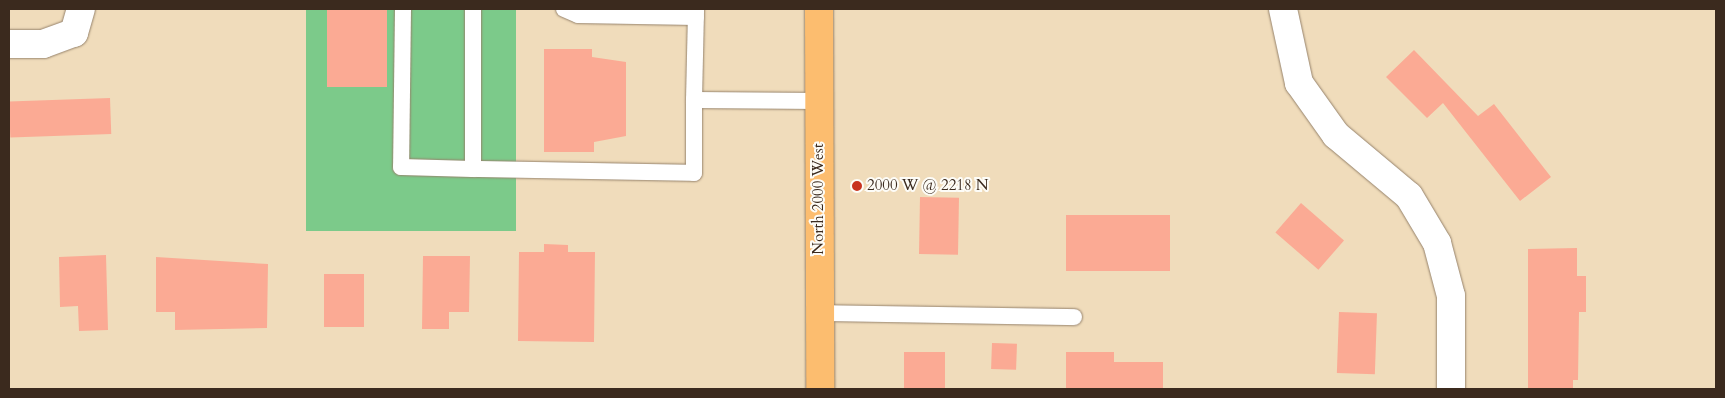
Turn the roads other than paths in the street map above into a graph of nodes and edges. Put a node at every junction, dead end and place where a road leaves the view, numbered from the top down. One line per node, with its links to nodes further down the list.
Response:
1 (403, 9): 11 (lane)
2 (474, 9): 11 (lane)
3 (564, 9): 6 (lane)
4 (819, 9): 10 (main road, North 2000 West)
5 (1283, 9): 15 (street)
6 (696, 13): 9 (lane)
7 (77, 21): 8 (street)
8 (9, 44)
9 (694, 100): 10 (lane); 11 (lane)
10 (819, 101): 12 (main road, North 2000 West)
11 (474, 170)
12 (819, 313): 13 (lane); 14 (main road, North 2000 West)
13 (1074, 317)
14 (820, 389)
15 (1451, 389)

